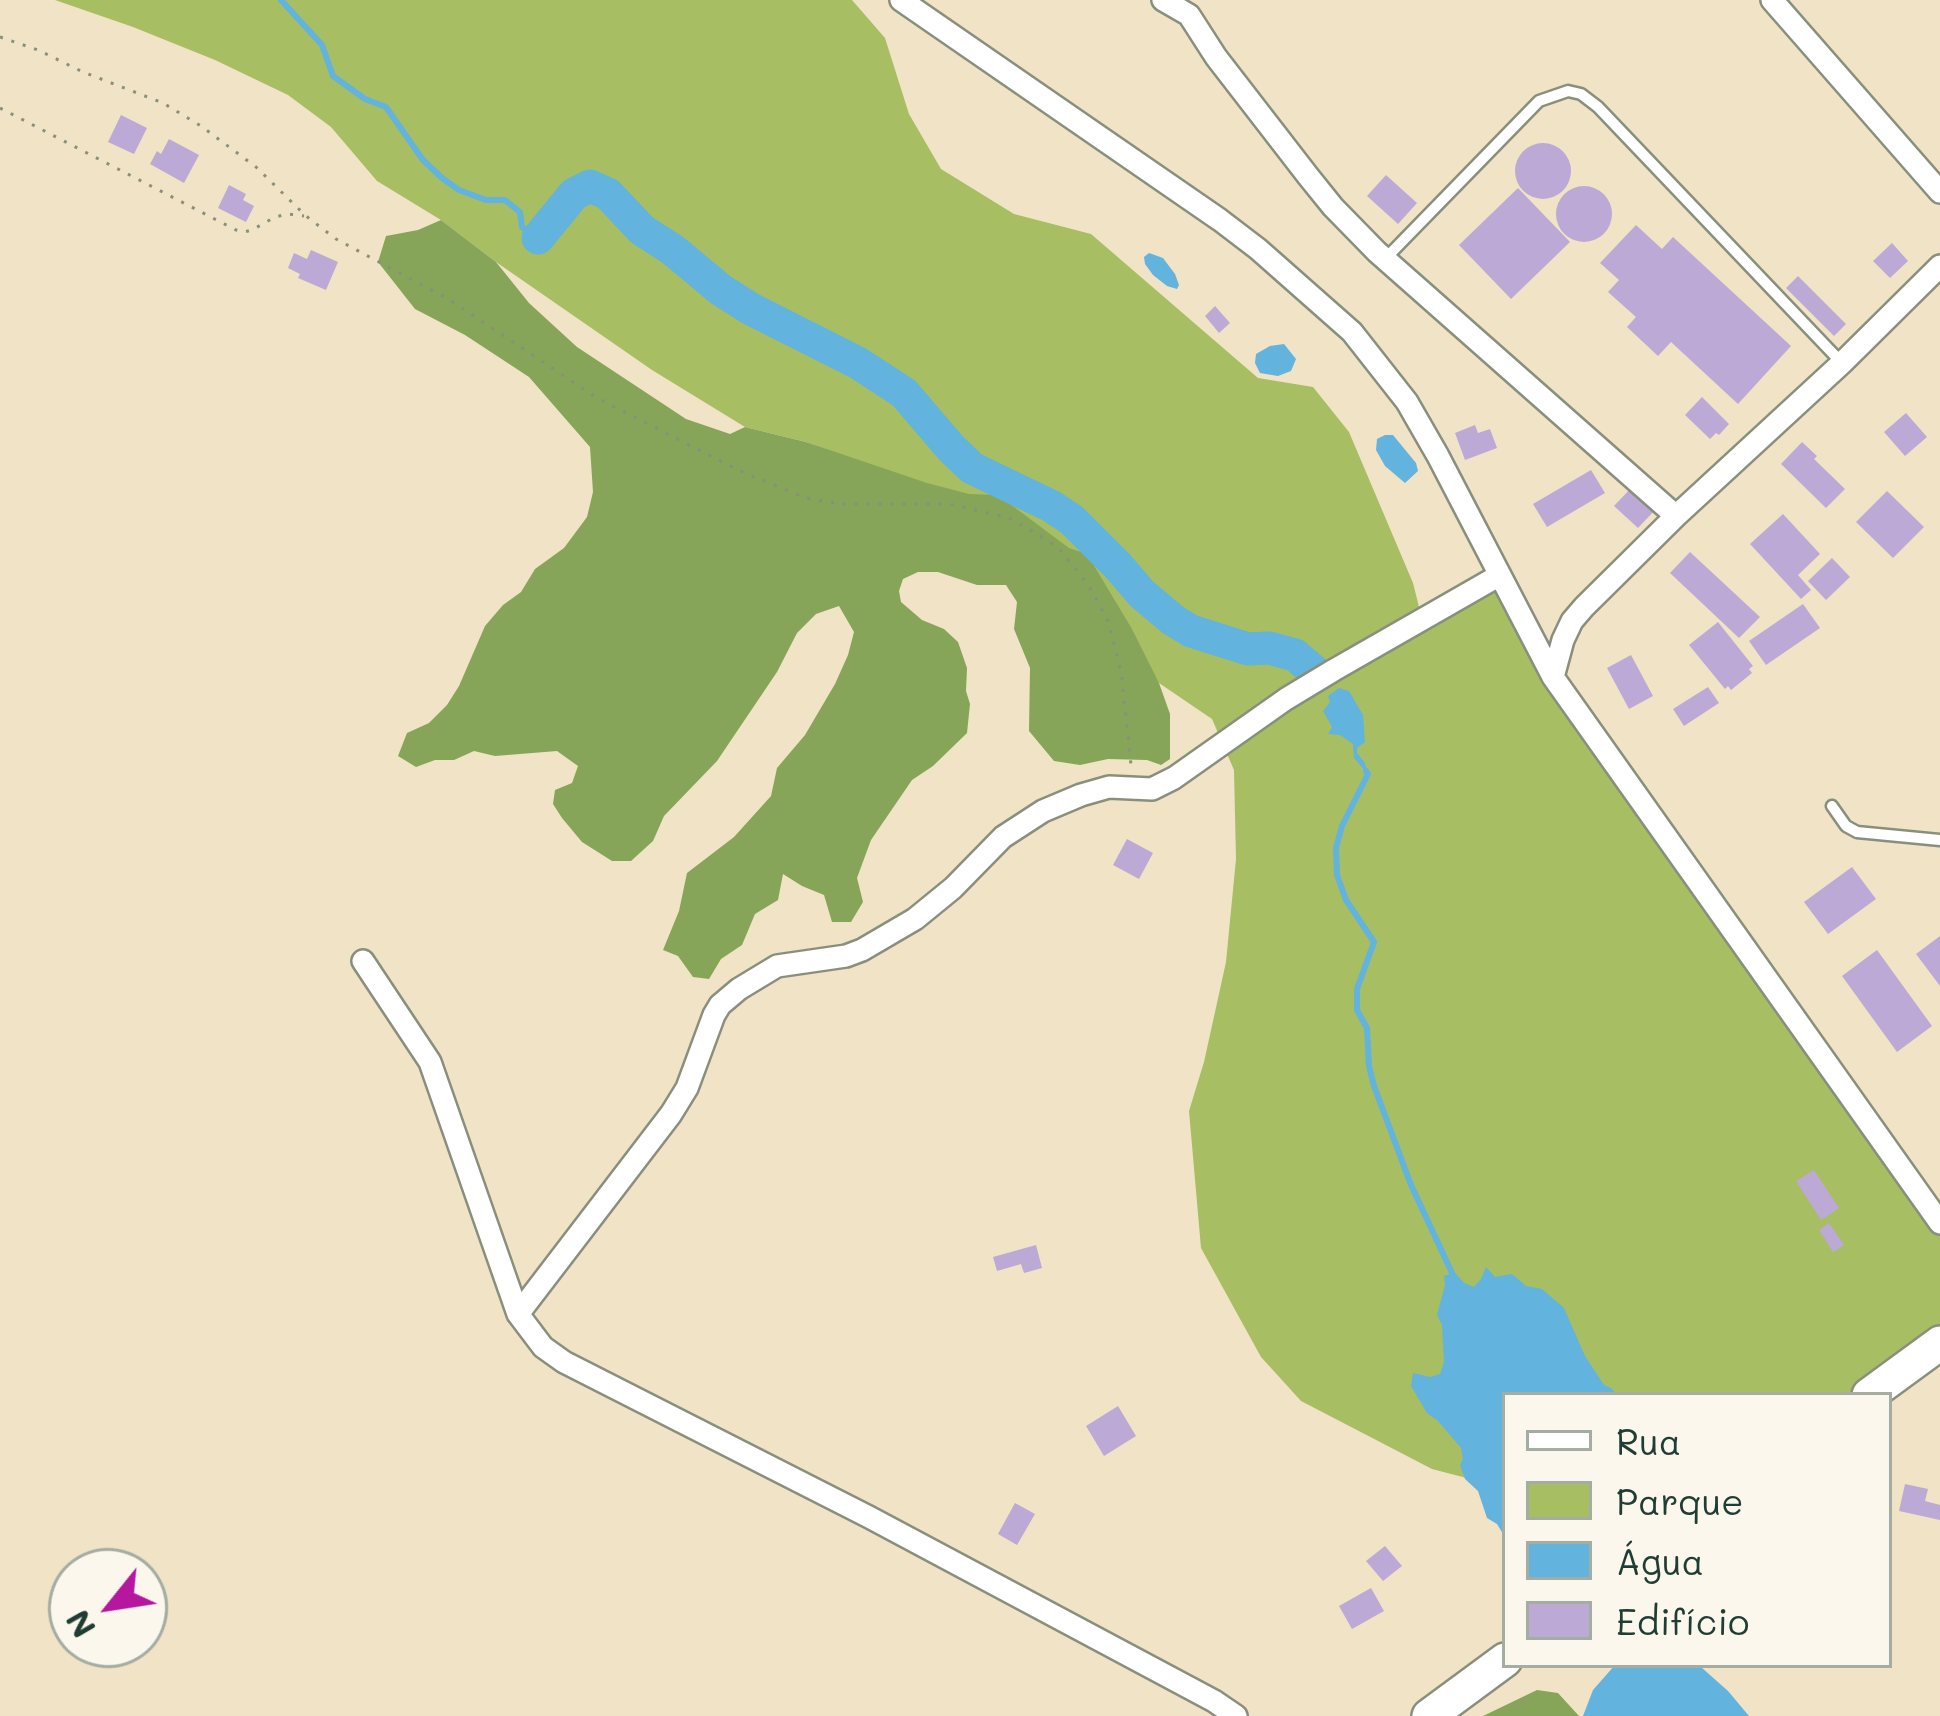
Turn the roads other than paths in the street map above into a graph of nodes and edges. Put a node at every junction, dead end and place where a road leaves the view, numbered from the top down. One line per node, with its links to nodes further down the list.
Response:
1 (901, 0): 9 (street)
2 (1162, 0): 5 (street)
3 (1772, 0): 4 (street)
4 (1940, 192)
5 (1385, 259): 7 (lane); 8 (street)
6 (1940, 266): 7 (street)
7 (1842, 363): 8 (street)
8 (1676, 516): 10 (street)
9 (1500, 575): 10 (street); 15 (street)
10 (1553, 677): 14 (street)
11 (1832, 806): 12 (lane)
12 (1940, 839)
13 (363, 961): 15 (street)
14 (1940, 1223)
15 (518, 1314): 19 (street)
16 (1940, 1343): 17 (highway)
17 (1873, 1392)
18 (1502, 1662): 20 (highway)
19 (1237, 1716)
20 (1429, 1716)

